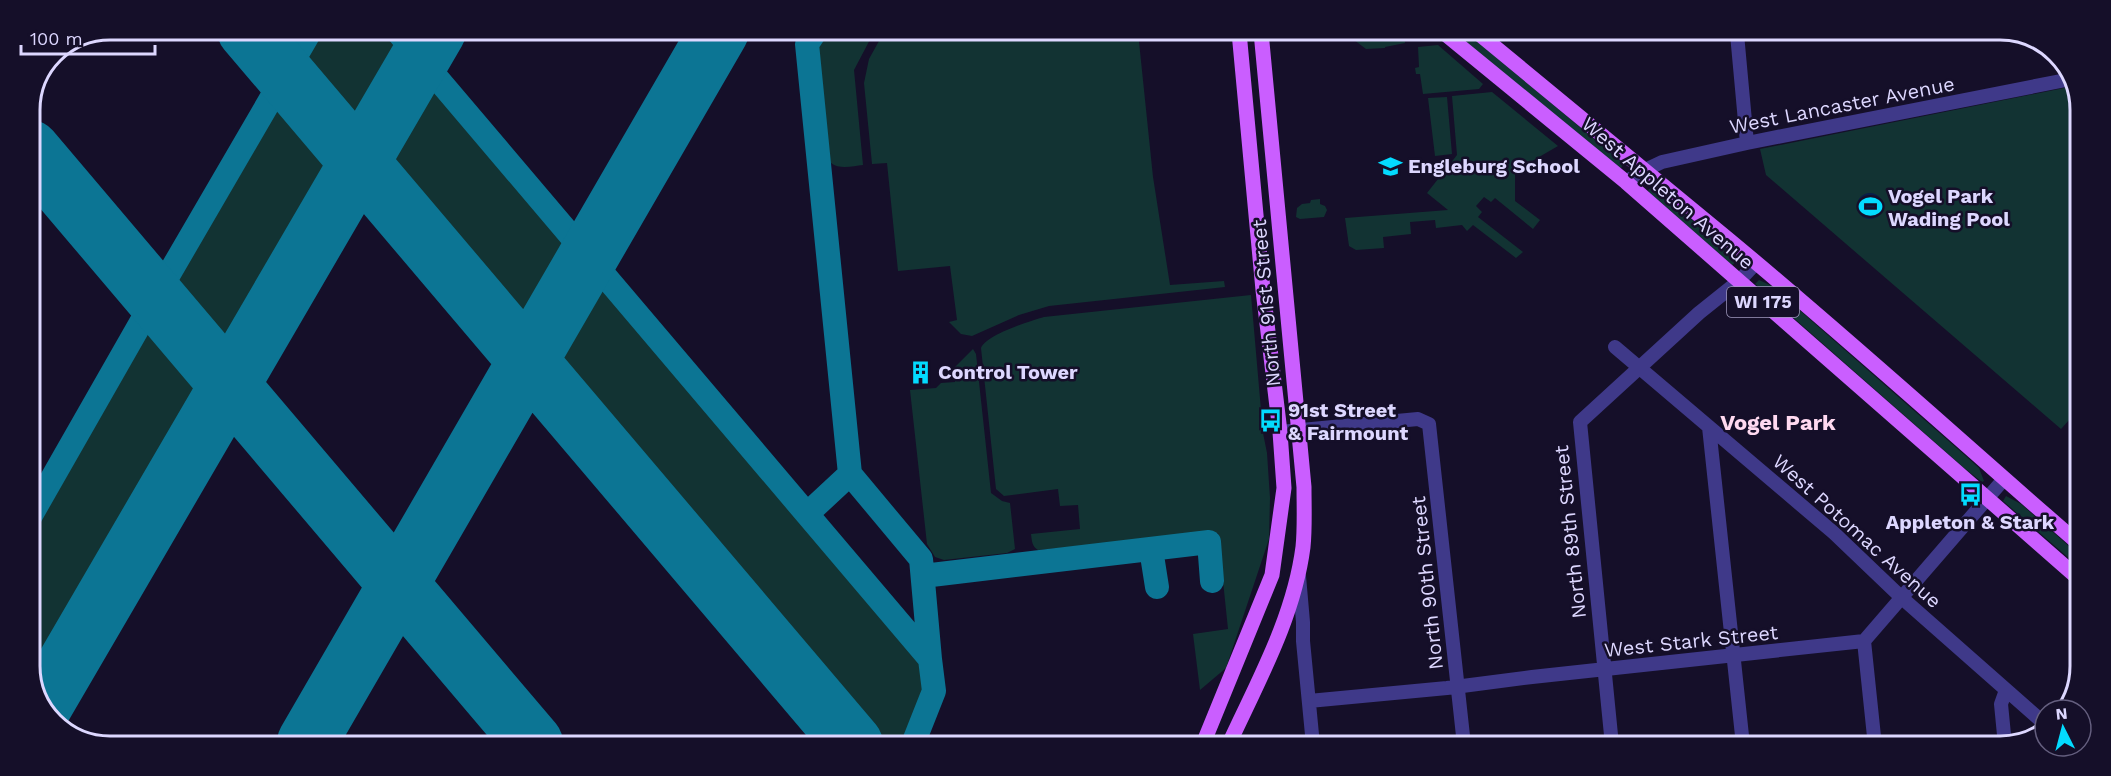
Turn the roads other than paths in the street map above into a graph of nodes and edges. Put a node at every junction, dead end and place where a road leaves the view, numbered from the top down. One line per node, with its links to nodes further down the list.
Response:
1 (1240, 40): 16 (main road, North 91st Street)
2 (1262, 40): 15 (main road, North 91st Street)
3 (1453, 40): 9 (main road, West Appleton Avenue / WI 175)
4 (1486, 40): 8 (main road, West Appleton Avenue / WI 175)
5 (1738, 40): 7 (street)
6 (2064, 80): 7 (street, West Lancaster Avenue)
7 (1747, 143): 8 (street, West Lancaster Avenue)
8 (1643, 171): 9 (street, West Lancaster Avenue); 10 (main road, West Appleton Avenue / WI 175)
9 (1626, 182): 11 (main road, West Appleton Avenue / WI 175)
10 (1756, 263): 11 (street); 17 (main road, West Appleton Avenue / WI 175)
11 (1739, 281): 13 (street); 18 (main road, West Appleton Avenue / WI 175)
12 (1615, 347): 13 (street, West Potomac Avenue)
13 (1639, 367): 14 (street, West Potomac Avenue); 28 (street, North 89th Street)
14 (1709, 427): 23 (street, West Potomac Avenue); 27 (street)
15 (1299, 430): 16 (street); 20 (main road, North 91st Street); 29 (street, North 90th Street)
16 (1280, 432): 22 (main road, North 91st Street)
17 (2004, 479): 18 (street); 19 (main road, West Appleton Avenue / WI 175)
18 (1988, 498): 21 (main road, West Appleton Avenue / WI 175); 23 (street)
19 (2070, 536)
20 (1298, 569): 24 (main road); 26 (street, North 91st Street)
21 (2070, 571)
22 (1272, 575): 24 (main road); 33 (main road)
23 (1902, 598): 25 (street); 30 (street, West Potomac Avenue)
24 (1286, 614): 26 (street, North 91st Street); 34 (main road)
25 (1864, 641): 27 (street, West Stark Street); 39 (street)
26 (1302, 642): 31 (street, North 91st Street)
27 (1734, 656): 28 (street, West Stark Street); 38 (street)
28 (1604, 669): 29 (street, West Stark Street); 37 (street, North 89th Street)
29 (1458, 687): 31 (street, West Stark Street); 36 (street, North 90th Street)
30 (2006, 690): 32 (street, West Potomac Avenue); 40 (street)
31 (1309, 701): 35 (street, North 91st Street)
32 (2033, 714)
33 (1207, 736)
34 (1233, 736)
35 (1312, 736)
36 (1463, 736)
37 (1611, 736)
38 (1742, 736)
39 (1874, 736)
40 (2004, 736)

